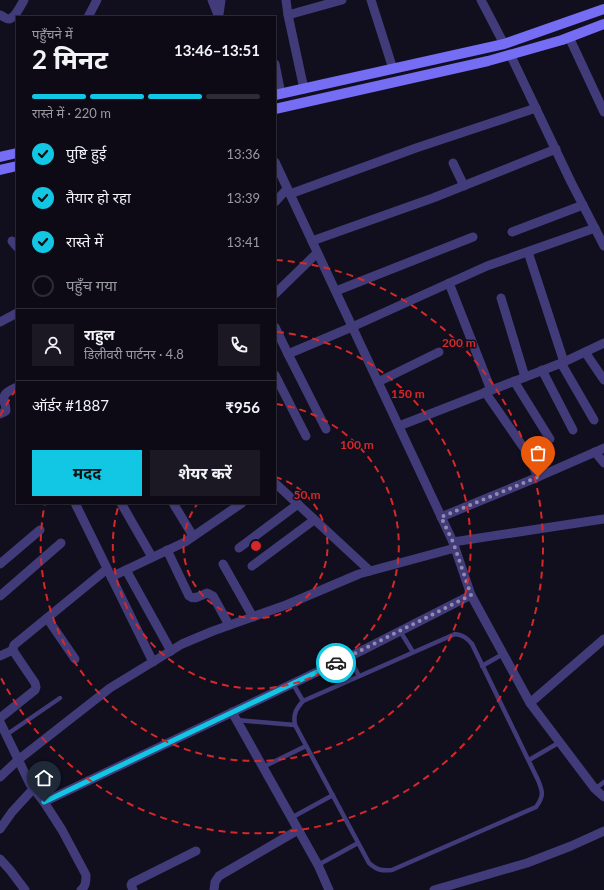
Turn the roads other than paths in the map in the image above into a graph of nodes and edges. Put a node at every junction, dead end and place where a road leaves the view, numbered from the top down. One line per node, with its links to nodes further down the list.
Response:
1 (24, 0): 10 (street)
2 (97, 0): 12 (street)
3 (212, 0): 13 (street)
4 (221, 0): 13 (street)
5 (286, 0): 11 (street)
6 (342, 0): 11 (street)
7 (371, 0): 18 (street)
8 (481, 0): 16 (street)
9 (604, 9): 16 (street)
10 (0, 14)
11 (288, 15): 20 (street)
12 (89, 16)
13 (219, 16)
14 (604, 24): 15 (street)
15 (569, 37): 17 (street); 24 (street)
16 (504, 44): 18 (street)
17 (510, 54): 22 (street); 23 (street)
18 (393, 69): 20 (street)
19 (276, 74): 21 (street)
20 (304, 89): 21 (street)
21 (278, 94)
22 (536, 108): 25 (street); 33 (street)
23 (276, 110)
24 (604, 112)
25 (556, 149): 32 (street); 35 (street)
26 (16, 153): 27 (street)
27 (0, 157)
28 (453, 163): 32 (street)
29 (276, 164): 33 (street)
30 (16, 166): 31 (street)
31 (0, 170)
32 (464, 186): 39 (street)
33 (289, 192): 34 (street); 39 (street)
34 (276, 201)
35 (583, 204): 36 (street); 37 (street)
36 (598, 229): 40 (street); 41 (street)
37 (512, 232)
38 (473, 237): 44 (street)
39 (312, 241): 42 (street)
40 (604, 246)
41 (528, 252): 43 (street); 55 (street)
42 (318, 253): 44 (street); 45 (street)
43 (449, 283): 49 (street); 63 (street)
44 (336, 291): 49 (street)
45 (276, 293)
46 (501, 298): 58 (street)
47 (16, 314): 48 (street)
48 (0, 322)
49 (352, 327): 54 (street); 61 (street)
50 (276, 329): 54 (street)
51 (604, 343): 53 (street)
52 (439, 352): 61 (street)
53 (584, 352): 55 (street); 59 (street)
54 (288, 354): 68 (street)
55 (562, 362): 56 (street); 66 (street)
56 (542, 370): 58 (street); 69 (street)
57 (276, 377): 70 (street)
58 (526, 377): 60 (street)
59 (604, 380)
60 (514, 381): 63 (street); 71 (street)
61 (378, 382): 67 (street)
62 (16, 388): 64 (street)
63 (488, 391): 67 (street); 74 (street)
64 (2, 395): 65 (street)
65 (0, 414)
66 (594, 420)
67 (399, 426): 81 (street)
68 (326, 429)
69 (574, 430)
70 (306, 436)
71 (550, 439)
72 (600, 450): 73 (street); 74 (street)
73 (604, 463)
74 (538, 477): 81 (street)
75 (276, 484): 80 (street)
76 (75, 504): 96 (street)
77 (122, 504): 90 (street)
78 (174, 504): 85 (street)
79 (240, 504): 85 (street)
80 (298, 504): 83 (street); 88 (street)
81 (441, 517): 87 (street)
82 (604, 519): 87 (street)
83 (314, 520): 93 (street); 95 (street)
84 (40, 530): 91 (street)
85 (193, 536): 89 (street)
86 (61, 544): 98 (street)
87 (454, 545): 95 (street); 97 (street)
88 (239, 548)
89 (167, 550): 90 (street); 101 (street)
90 (152, 558): 94 (street)
91 (0, 564)
92 (222, 564): 99 (street)
93 (252, 566)
94 (126, 570): 96 (street); 105 (street)
95 (370, 571): 99 (street)
96 (109, 573): 100 (street); 111 (street)
97 (471, 595): 102 (street); 107 (street)
98 (0, 596)
99 (253, 617): 101 (street)
100 (47, 618): 104 (street); 110 (street)
101 (229, 625): 105 (street)
102 (400, 631): 106 (lane); 109 (street)
103 (604, 639): 117 (street)
104 (13, 650): 108 (street); 119 (street)
105 (171, 651): 111 (street)
106 (413, 652): 112 (lane); 113 (lane)
107 (503, 654): 112 (lane); 117 (street)
108 (0, 656)
109 (349, 657): 113 (lane); 114 (street)
110 (75, 659)
111 (153, 662): 125 (street)
112 (482, 666): 126 (lane)
113 (359, 676): 116 (lane)
114 (293, 684): 116 (lane); 118 (street)
115 (60, 698): 122 (lane)
116 (303, 700): 121 (lane)
117 (530, 703): 123 (street)
118 (235, 716): 121 (lane); 127 (street); 134 (street)
119 (0, 718)
120 (0, 722): 122 (street)
121 (295, 725): 124 (lane)
122 (3, 737): 125 (street)
123 (560, 742): 126 (lane); 131 (street)
124 (306, 746): 127 (lane); 132 (lane)
125 (18, 760): 128 (street); 130 (street)
126 (529, 760): 139 (lane)
127 (263, 767): 135 (street)
128 (0, 777)
129 (604, 782): 131 (lane)
130 (34, 788): 134 (street); 136 (street)
131 (595, 789): 133 (street)
132 (333, 795): 135 (lane); 139 (lane)
133 (604, 797)
134 (44, 802): 143 (street)
135 (291, 818): 137 (street)
136 (0, 829)
137 (298, 830): 142 (street); 146 (street)
138 (604, 831): 148 (street)
139 (358, 843): 142 (lane)
140 (196, 851): 145 (street)
141 (0, 859): 144 (street)
142 (318, 865): 147 (street)
143 (84, 888)
144 (25, 890)
145 (132, 890)
146 (214, 890)
147 (329, 890)
148 (434, 890)

